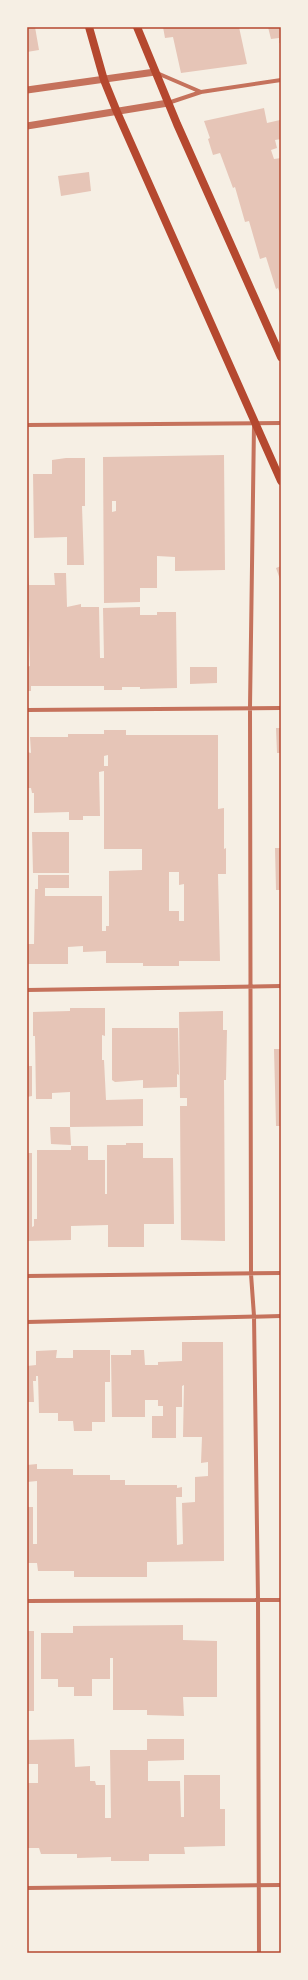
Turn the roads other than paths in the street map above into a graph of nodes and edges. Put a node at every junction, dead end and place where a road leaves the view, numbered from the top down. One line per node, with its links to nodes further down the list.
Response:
1 (89, 27): 4 (main road)
2 (137, 27): 3 (main road)
3 (155, 72): 4 (street); 7 (street); 8 (main road)
4 (104, 80): 6 (street); 9 (main road)
5 (281, 80): 7 (street)
6 (27, 90)
7 (201, 92): 8 (street)
8 (168, 103): 9 (street); 11 (main road)
9 (117, 112): 10 (street); 12 (main road)
10 (27, 126)
11 (281, 357)
12 (254, 423): 13 (street); 14 (street); 15 (main road); 16 (street)
13 (281, 424)
14 (27, 425)
15 (281, 482)
16 (250, 708): 17 (street); 18 (street); 19 (street)
17 (281, 708)
18 (27, 710)
19 (251, 986): 20 (street); 21 (street); 23 (street)
20 (281, 986)
21 (27, 990)
22 (281, 1273): 23 (street)
23 (251, 1274): 24 (street); 25 (street)
24 (27, 1276)
25 (254, 1316): 26 (street); 27 (street); 28 (street)
26 (281, 1316)
27 (27, 1322)
28 (258, 1599): 29 (street); 30 (street); 31 (street)
29 (281, 1600)
30 (27, 1601)
31 (258, 1885): 32 (street); 33 (street); 34 (street)
32 (281, 1885)
33 (27, 1888)
34 (259, 1953)

